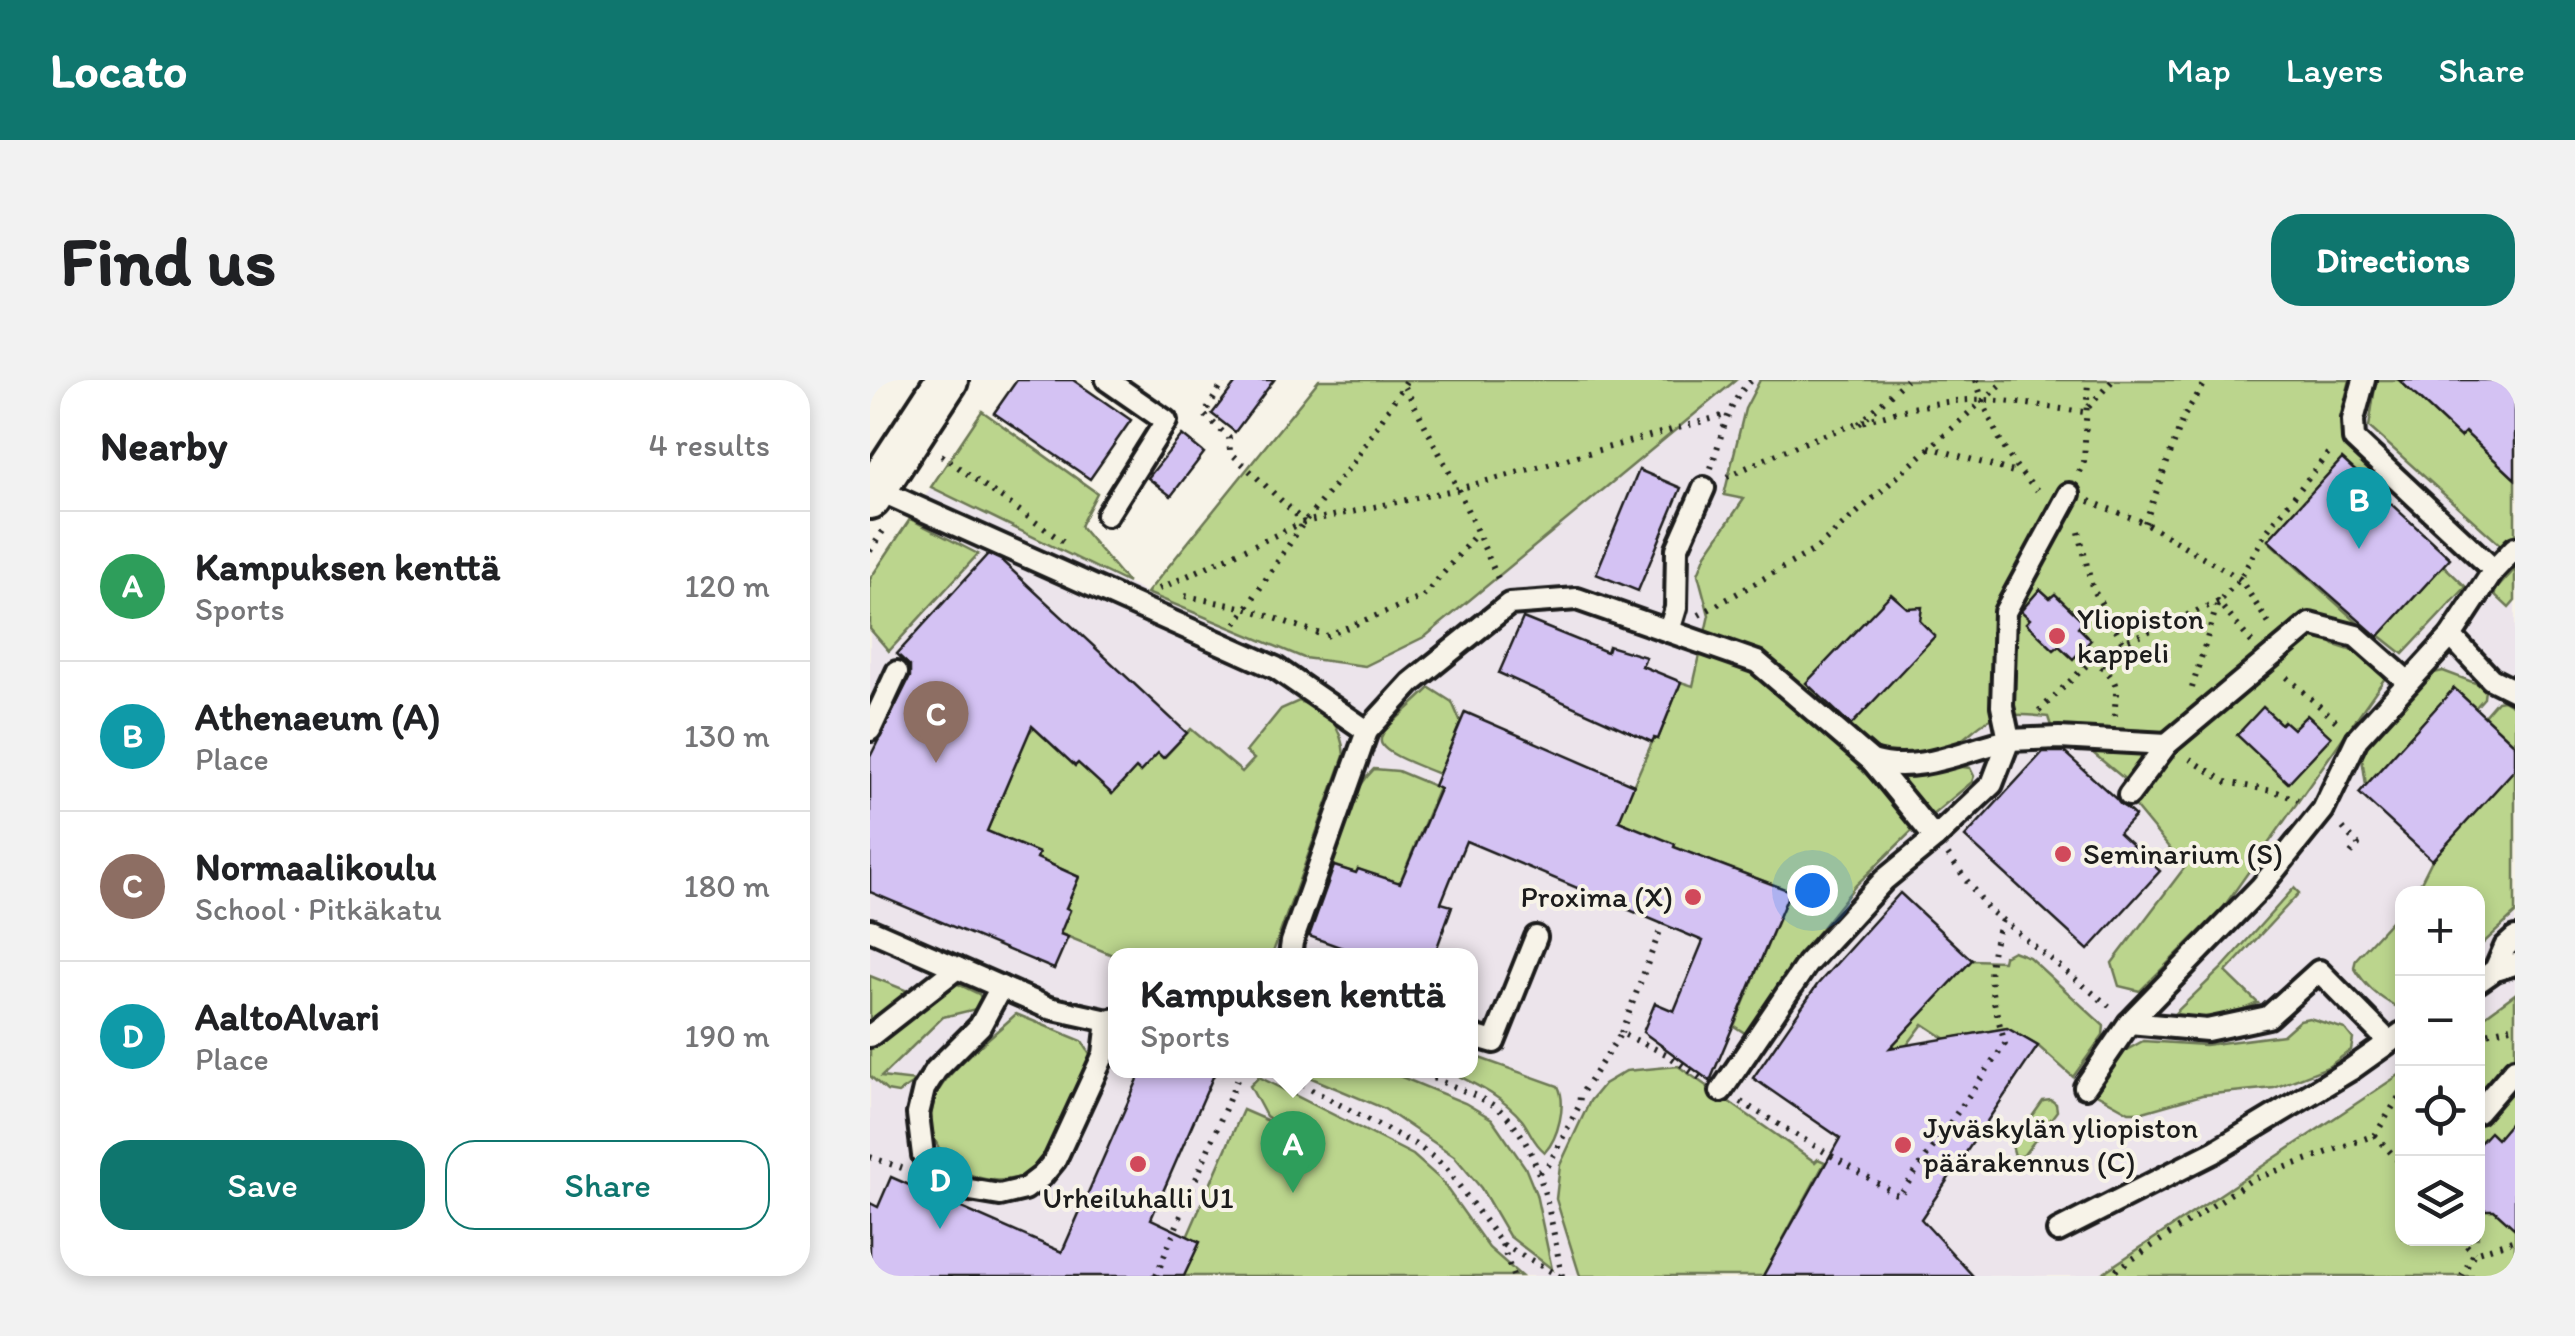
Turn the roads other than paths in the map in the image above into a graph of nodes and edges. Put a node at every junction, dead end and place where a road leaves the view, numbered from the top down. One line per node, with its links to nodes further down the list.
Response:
1 (948, 380): 5 (street)
2 (1107, 380): 7 (lane)
3 (2364, 380): 9 (lane)
4 (1704, 488): 10 (lane)
5 (873, 494): 16 (lane)
6 (2069, 494): 17 (lane)
7 (1107, 515)
8 (2515, 548): 9 (lane)
9 (2494, 570): 11 (lane)
10 (1670, 631): 16 (lane); 19 (lane)
11 (2451, 636): 13 (lane); 14 (lane)
12 (898, 672): 15 (lane)
13 (2406, 681): 18 (lane); 30 (lane)
14 (2515, 691)
15 (870, 730)
16 (1367, 731): 25 (lane)
17 (2009, 740): 18 (lane); 19 (lane); 21 (lane)
18 (2160, 743): 20 (lane)
19 (1872, 760): 21 (lane)
20 (2129, 795)
21 (1935, 838): 38 (lane)
22 (870, 930): 26 (lane)
23 (1536, 937): 34 (lane)
24 (2515, 938): 27 (lane)
25 (1291, 948)
26 (957, 968): 28 (lane); 31 (lane)
27 (2496, 972)
28 (1001, 987): 29 (lane); 33 (lane)
29 (1108, 1019)
30 (2130, 1023): 32 (lane); 37 (lane)
31 (870, 1036)
32 (2395, 1036)
33 (1108, 1037)
34 (1478, 1037)
35 (2395, 1038): 40 (lane)
36 (2515, 1069): 39 (lane)
37 (2085, 1088)
38 (1721, 1091)
39 (2485, 1104)
40 (2058, 1232)

